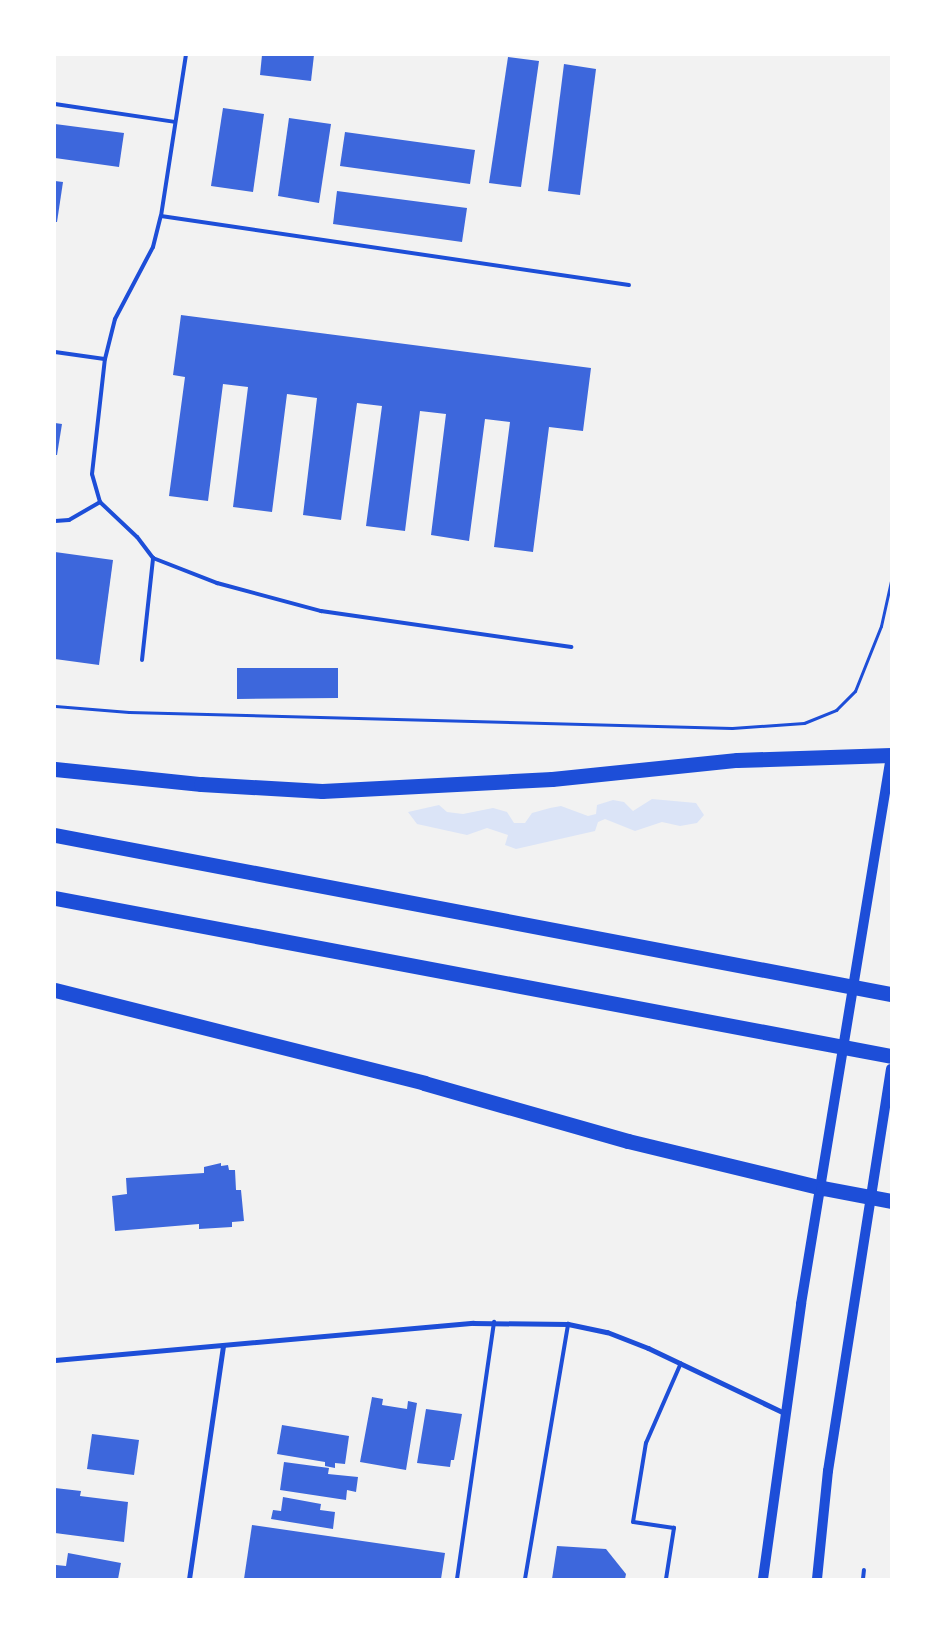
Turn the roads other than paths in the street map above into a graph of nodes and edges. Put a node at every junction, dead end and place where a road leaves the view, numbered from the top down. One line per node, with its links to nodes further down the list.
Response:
1 (186, 55): 3 (lane)
2 (55, 104): 3 (lane)
3 (175, 122): 4 (lane)
4 (161, 216): 5 (lane); 7 (lane)
5 (630, 286)
6 (55, 352): 7 (lane)
7 (105, 359): 8 (lane)
8 (100, 502): 9 (lane); 10 (lane)
9 (55, 520)
10 (153, 558): 11 (lane); 12 (lane)
11 (571, 647)
12 (142, 660)
13 (891, 756): 14 (highway); 21 (main road)
14 (55, 769)
15 (55, 835): 18 (highway)
16 (55, 898): 19 (highway)
17 (55, 990): 21 (highway)
18 (891, 994)
19 (891, 1056)
20 (891, 1069): 22 (main road)
21 (823, 1188): 22 (highway); 29 (main road)
22 (871, 1198): 23 (highway); 36 (main road)
23 (891, 1201)
24 (494, 1322): 25 (street); 26 (street); 32 (lane)
25 (568, 1324): 28 (street); 33 (lane)
26 (223, 1345): 27 (street); 31 (street)
27 (55, 1360)
28 (681, 1363): 29 (street); 34 (lane)
29 (784, 1413): 35 (main road)
30 (864, 1570): 37 (lane)
31 (189, 1579)
32 (457, 1579)
33 (525, 1579)
34 (666, 1579)
35 (762, 1579)
36 (817, 1579)
37 (863, 1579)

